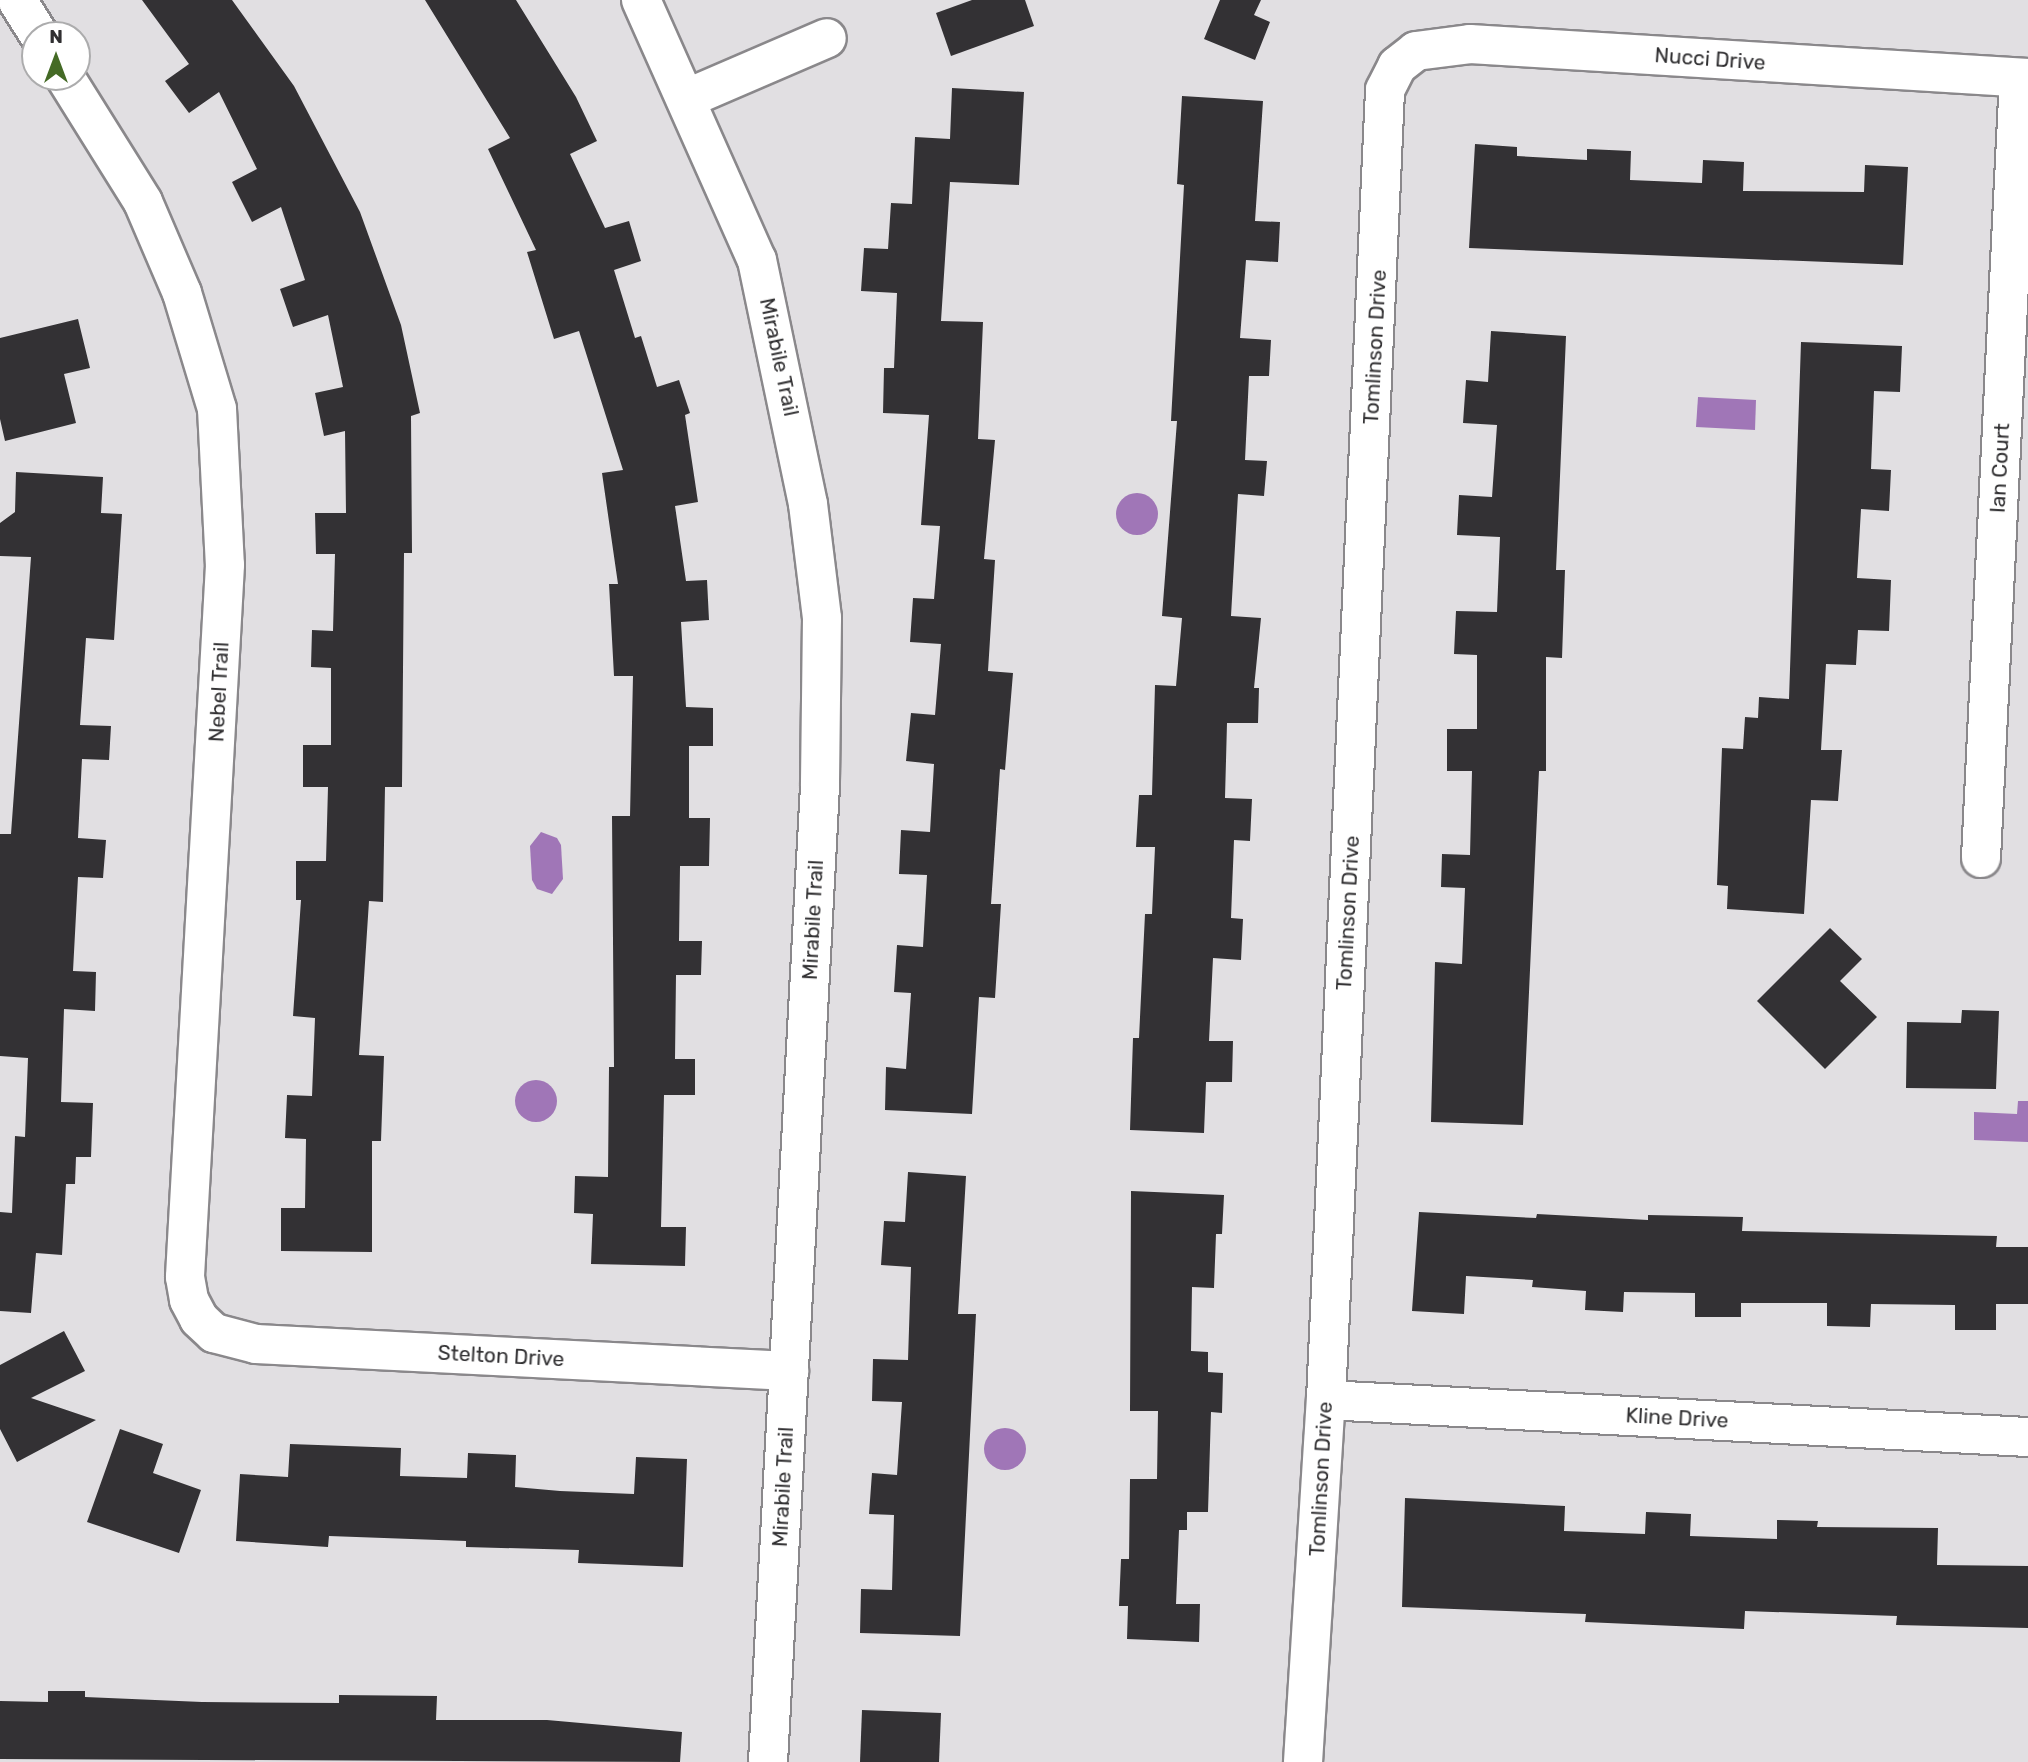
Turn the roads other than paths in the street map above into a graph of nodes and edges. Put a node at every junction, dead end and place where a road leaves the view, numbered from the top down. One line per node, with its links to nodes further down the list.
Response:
1 (17, 0): 3 (street)
2 (641, 0): 8 (street, Mirabile Trail)
3 (30, 21)
4 (827, 38): 8 (street)
5 (1397, 66): 6 (street, Nucci Drive); 12 (street, Tomlinson Drive)
6 (2023, 78): 9 (street, Ian Court)
7 (74, 91): 10 (street, Nebel Trail)
8 (688, 98): 11 (street, Mirabile Trail)
9 (1981, 858)
10 (214, 1333): 11 (street, Stelton Drive)
11 (789, 1371): 14 (street, Mirabile Trail)
12 (1326, 1399): 13 (street, Kline Drive); 15 (street, Tomlinson Drive)
13 (2028, 1437)
14 (768, 1762)
15 (1303, 1762)

